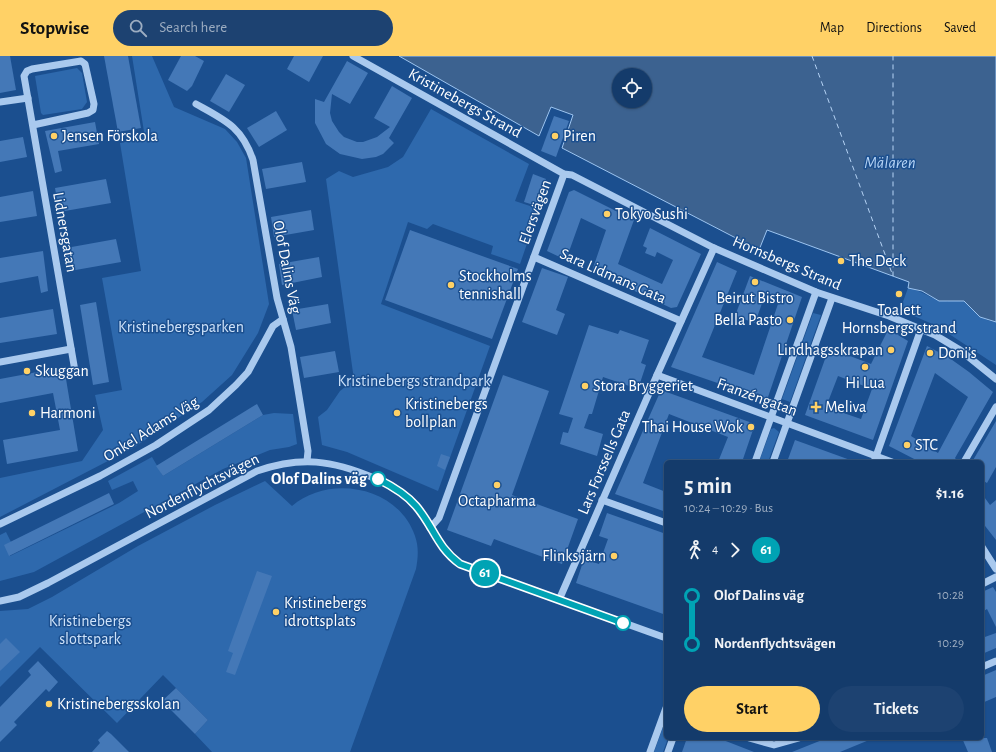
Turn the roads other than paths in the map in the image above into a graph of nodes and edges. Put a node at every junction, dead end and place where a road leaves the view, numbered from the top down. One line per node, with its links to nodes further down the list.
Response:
1 (353, 56): 6 (street, Kristinebergs Strand)
2 (28, 98): 3 (street); 5 (street, Lidnersgatan); 5 (street, Lidnersgatan)
3 (0, 102)
4 (196, 104): 11 (street, Olof Dalins Väg)
5 (33, 125): 14 (street, Lidnersgatan)
6 (564, 174): 7 (street, Hornsbergs Strand); 8 (street, Elersvägen)
7 (714, 248): 9 (street, Hornsbergs Strand); 12 (street, Lars Forssells Gata)
8 (534, 257): 12 (street, Sara Lidmans Gata); 30 (street, Elersvägen)
9 (816, 292): 10 (street, Hornsbergs Strand); 20 (street)
10 (832, 298): 13 (street, Hornsbergs Strand); 21 (street)
11 (283, 320): 26 (street, Olof Dalins Väg); 29 (street, Onkel Adams Väg)
12 (680, 321): 17 (street, Lars Forssells Gata)
13 (922, 329): 18 (street, Hornsbergs Strand); 22 (street)
14 (71, 349): 15 (street); 16 (street, Lidnersgatan)
15 (0, 362)
16 (75, 372)
17 (656, 375): 20 (street, Franzéngatan); 27 (street, Lars Forssells Gata)
18 (996, 379)
19 (996, 407): 25 (street)
20 (771, 417): 21 (street, Franzéngatan); 23 (street)
21 (787, 423): 22 (street, Franzéngatan); 24 (street)
22 (875, 459)
23 (756, 460)
24 (774, 460)
25 (965, 460)
26 (308, 461): 30 (street, Nordenflychtsvägen); 36 (street, Nordenflychtsvägen)
27 (602, 500): 28 (street); 35 (street, Lars Forssells Gata)
28 (664, 522)
29 (0, 524)
30 (430, 528): 35 (street, Nordenflychtsvägen)
31 (984, 550): 32 (street)
32 (996, 569)
33 (996, 577): 34 (street)
34 (984, 583)
35 (559, 600): 37 (street, Nordenflychtsvägen)
36 (0, 601)
37 (664, 637)
38 (996, 661): 39 (street)
39 (984, 666)
40 (664, 714): 46 (street)
41 (672, 740): 47 (street)
42 (756, 740): 45 (street)
43 (776, 740): 45 (street)
44 (792, 740): 45 (street)
45 (774, 745)
46 (650, 752)
47 (668, 752)

